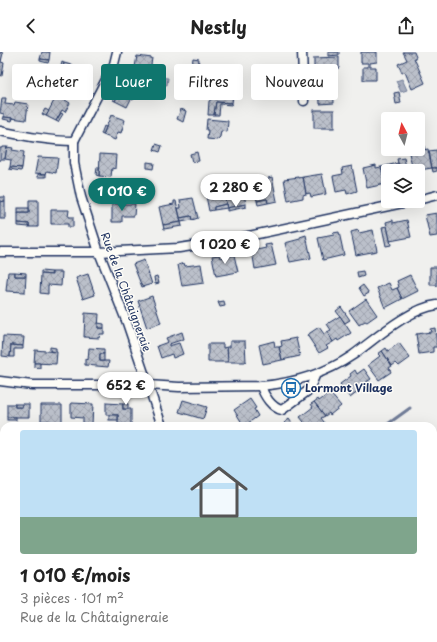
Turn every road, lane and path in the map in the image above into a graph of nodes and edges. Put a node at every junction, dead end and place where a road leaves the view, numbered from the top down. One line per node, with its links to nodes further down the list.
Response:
1 (117, 52): 5 (street)
2 (302, 52): 3 (street)
3 (304, 101)
4 (0, 131): 5 (street)
5 (74, 141): 10 (street, Rue de la Châtaigneraie)
6 (437, 195): 7 (street)
7 (425, 198)
8 (381, 208): 10 (street)
9 (0, 252): 10 (street)
10 (99, 252): 14 (street, Rue de la Châtaigneraie)
11 (437, 305): 12 (street)
12 (315, 376): 15 (street); 15 (street)
13 (0, 381): 14 (street)
14 (148, 385): 15 (street); 16 (street, Rue de la Châtaigneraie)
15 (261, 386)
16 (161, 422)

